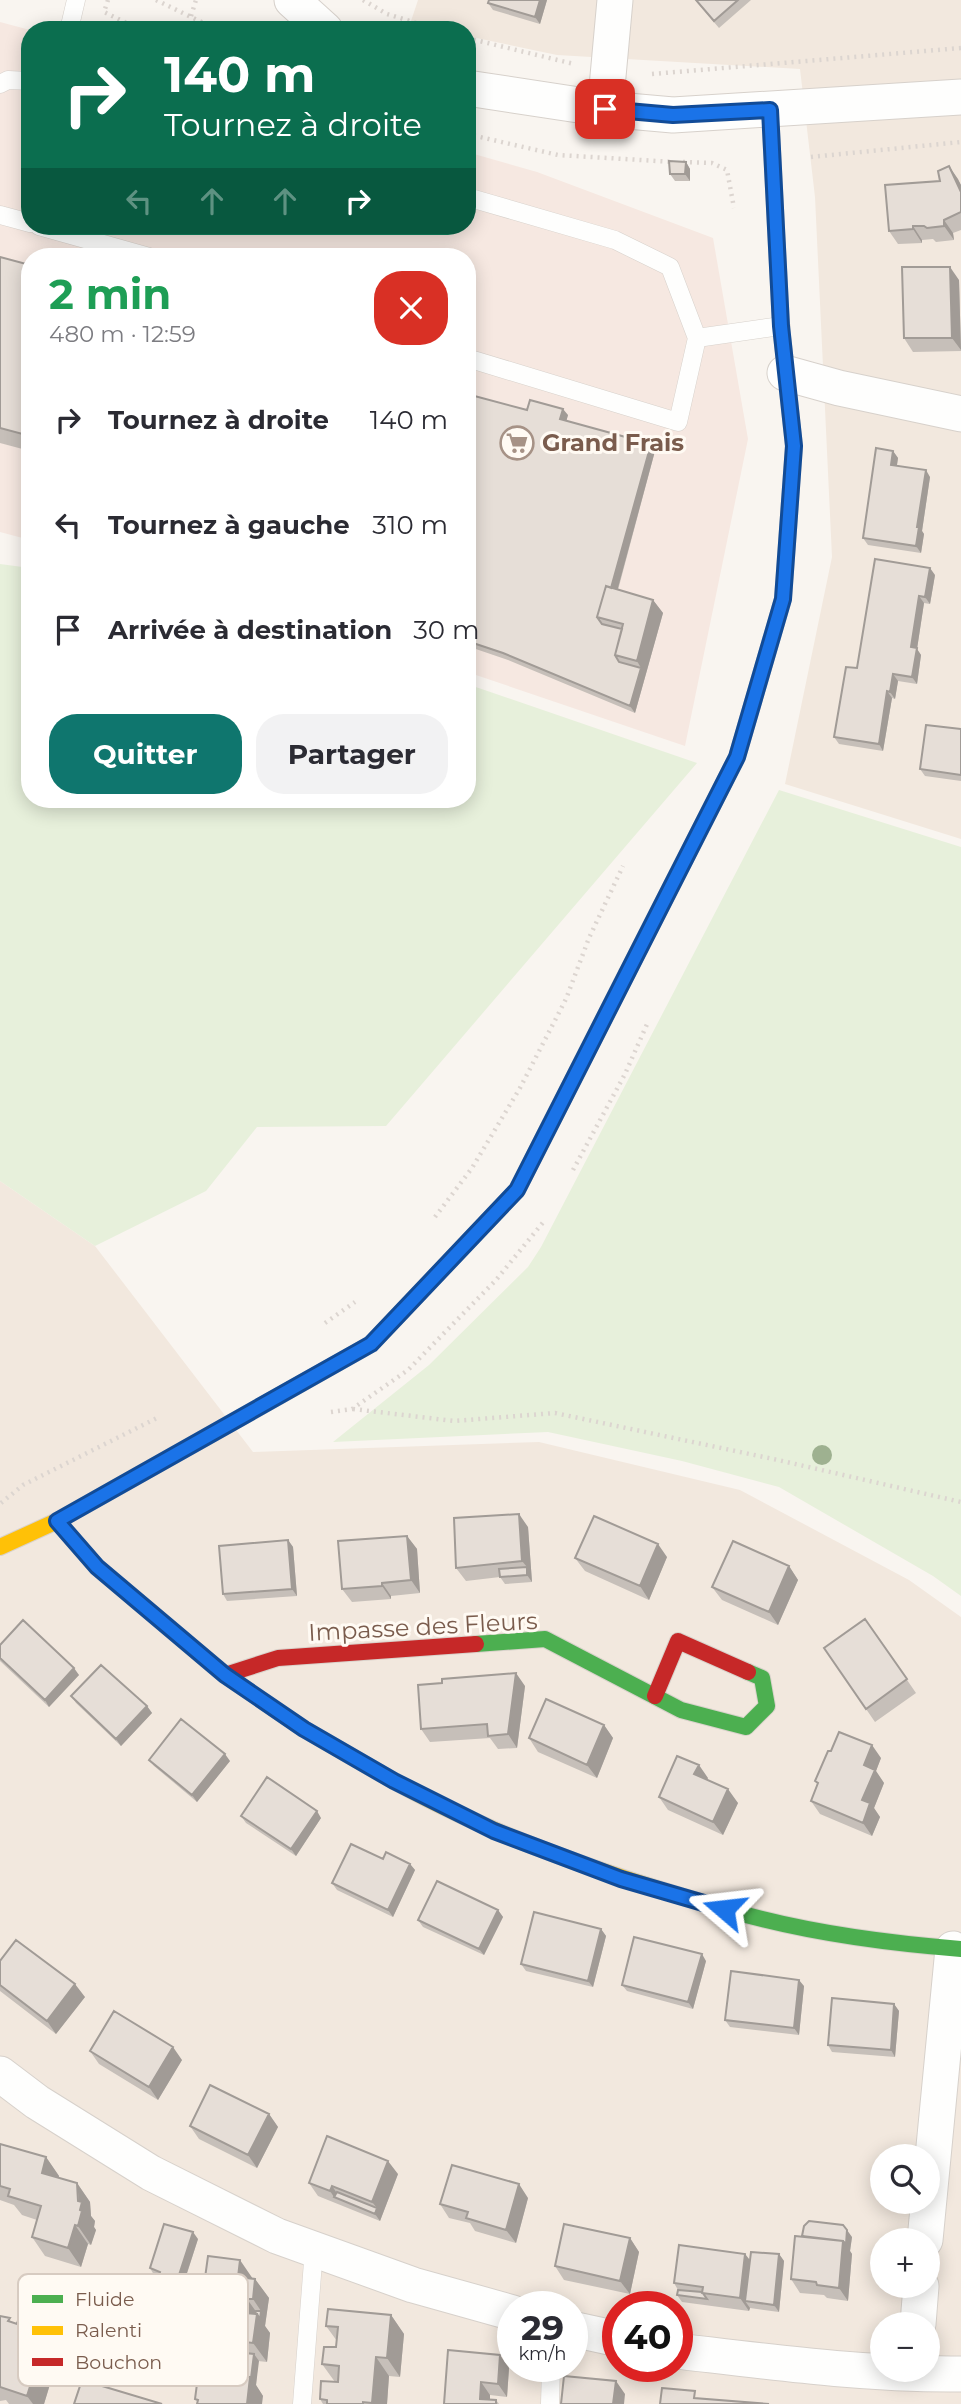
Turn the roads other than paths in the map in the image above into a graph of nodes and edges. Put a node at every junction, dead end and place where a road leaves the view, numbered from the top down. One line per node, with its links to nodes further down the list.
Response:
1 (76, 0): 4 (lane)
2 (292, 0): 5 (street)
3 (615, 0): 10 (street)
4 (71, 21)
5 (315, 21)
6 (21, 81): 7 (lane)
7 (0, 84)
8 (476, 89): 10 (street)
9 (961, 97): 11 (street)
10 (605, 109): 11 (street)
11 (770, 110): 17 (street)
12 (476, 200): 18 (lane)
13 (0, 215): 14 (lane)
14 (21, 221)
15 (71, 235): 16 (lane)
16 (117, 248)
17 (781, 326): 18 (lane); 20 (street)
18 (697, 338): 19 (lane)
19 (476, 361)
20 (785, 373): 21 (street); 22 (street)
21 (961, 414)
22 (57, 1521): 23 (street); 24 (street)
23 (0, 1548)
24 (225, 1675): 25 (street, Impasse des Fleurs); 26 (street)
25 (656, 1696): 25 (street, Impasse des Fleurs)
26 (957, 1949): 28 (street)
27 (0, 2074): 29 (street)
28 (926, 2228)
29 (314, 2249): 30 (street); 35 (lane)
30 (497, 2308)
31 (693, 2353): 34 (street)
32 (961, 2374): 34 (street)
33 (551, 2382): 36 (lane)
34 (912, 2383)
35 (302, 2404)
36 (550, 2404)

